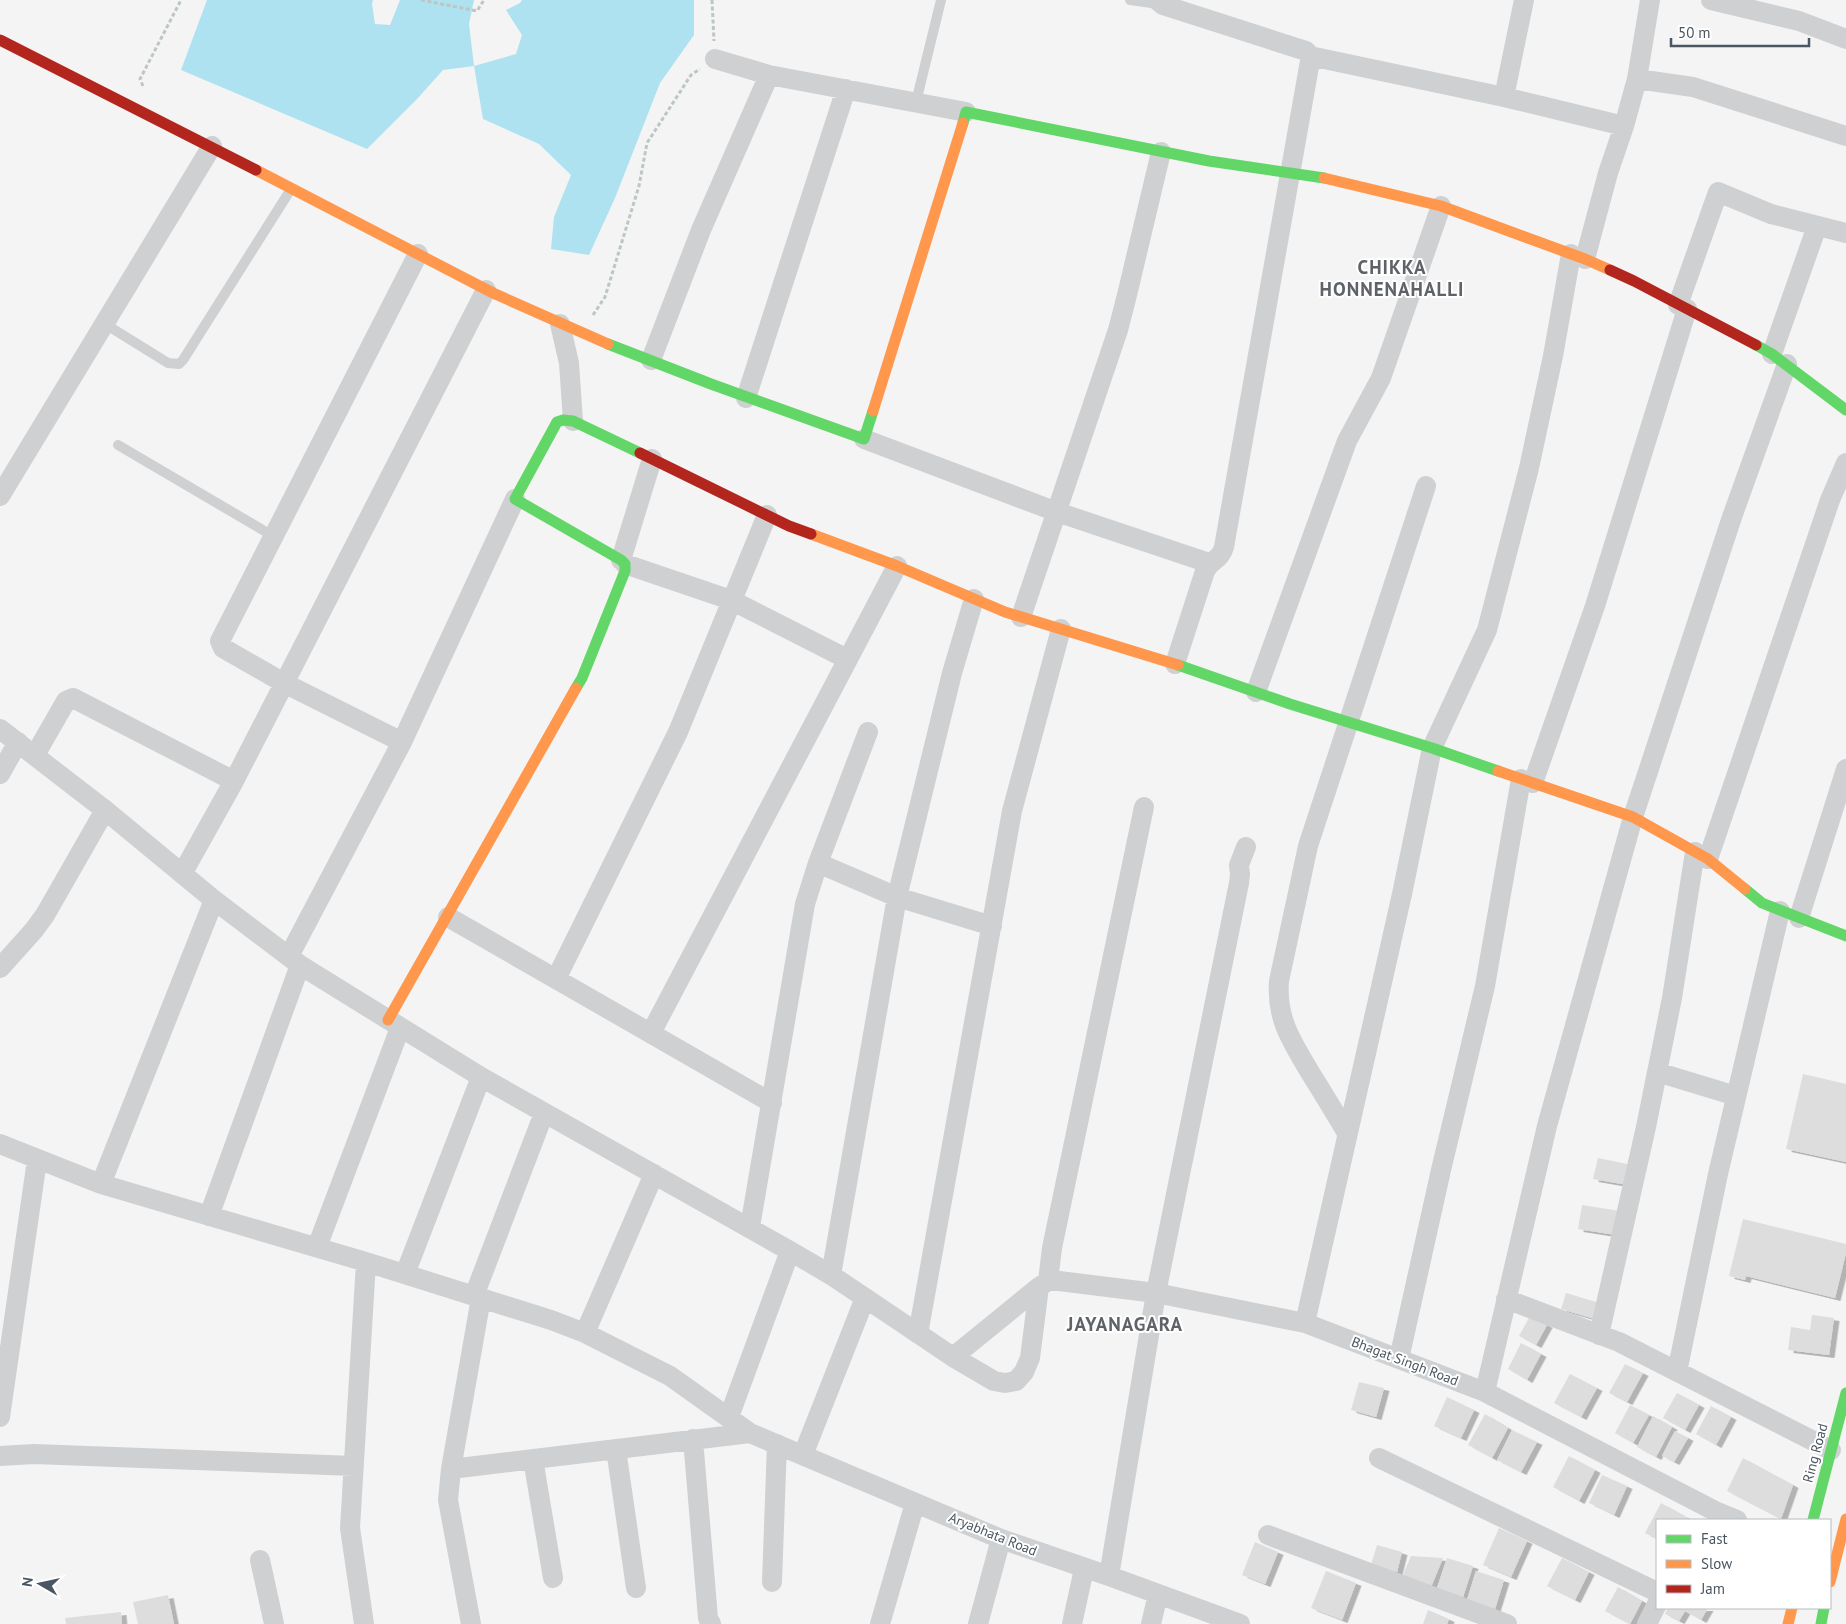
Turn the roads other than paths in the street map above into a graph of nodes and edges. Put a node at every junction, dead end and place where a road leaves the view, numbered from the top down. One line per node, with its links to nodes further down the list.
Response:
1 (941, 0): 15 (lane)
2 (1130, 0): 6 (lane)
3 (1524, 0): 14 (street)
4 (1650, 0): 12 (street)
5 (1710, 0): 7 (street)
6 (1160, 2): 9 (street)
7 (1846, 39)
8 (0, 40): 19 (street)
9 (1310, 56): 14 (street); 21 (street)
10 (715, 59): 11 (street)
11 (769, 75): 13 (street); 33 (street)
12 (1637, 79): 17 (street); 18 (street)
13 (846, 89): 15 (street); 34 (street)
14 (1504, 97): 17 (street)
15 (916, 102): 16 (street)
16 (966, 112): 20 (street); 37 (street)
17 (1624, 126): 27 (street)
18 (1846, 136)
19 (212, 146): 22 (street); 30 (street)
20 (1161, 152): 21 (street); 44 (street)
21 (1291, 174): 23 (street); 48 (street)
22 (292, 188): 26 (street); 30 (lane)
23 (1441, 206): 27 (street); 57 (street)
24 (1817, 226): 25 (street); 29 (street); 32 (street)
25 (1846, 233)
26 (418, 254): 28 (street); 46 (street)
27 (1578, 257): 29 (street); 63 (street)
28 (486, 290): 31 (street); 56 (street)
29 (1682, 307): 32 (street); 68 (street)
30 (105, 324): 42 (street)
31 (560, 324): 33 (street); 36 (street)
32 (1779, 359): 35 (street); 71 (street)
33 (651, 360): 34 (street)
34 (746, 398): 37 (street)
35 (1846, 410)
36 (573, 421): 39 (street); 43 (street)
37 (864, 439): 44 (street)
38 (118, 445): 46 (lane)
39 (652, 459): 45 (street); 47 (street)
40 (1846, 463): 73 (street)
41 (1426, 486): 58 (street)
42 (0, 496)
43 (515, 499): 47 (street); 62 (street)
44 (1057, 512): 48 (street); 52 (street)
45 (767, 515): 49 (street); 51 (street)
46 (273, 536): 56 (street)
47 (623, 562): 51 (street); 79 (street)
48 (1209, 563): 55 (street)
49 (897, 566): 50 (street); 54 (street)
50 (974, 599): 52 (street); 76 (street)
51 (731, 600): 54 (street); 84 (street)
52 (1021, 617): 53 (street)
53 (1061, 629): 55 (street); 80 (street)
54 (847, 659): 86 (street)
55 (1176, 664): 57 (street)
56 (284, 683): 62 (street); 67 (street)
57 (1256, 692): 58 (street)
58 (1350, 723): 63 (street); 92 (street)
59 (0, 729): 61 (street)
60 (868, 732): 74 (street)
61 (18, 742): 64 (street); 66 (street)
62 (402, 742): 82 (street)
63 (1432, 748): 68 (street); 92 (street)
64 (35, 755): 67 (street); 70 (street)
65 (1846, 769): 78 (street)
66 (0, 774)
67 (234, 781): 75 (street)
68 (1527, 781): 71 (street); 114 (street)
69 (1144, 806): 104 (street)
70 (105, 810): 75 (street); 83 (street)
71 (1633, 817): 73 (street); 108 (street)
72 (1246, 847): 105 (street)
73 (1701, 856): 78 (street); 87 (street)
74 (818, 863): 76 (street); 90 (street)
75 (182, 874): 77 (street)
76 (897, 897): 80 (street); 103 (street)
77 (214, 900): 82 (street); 96 (street)
78 (1790, 914): 81 (street); 89 (street)
79 (448, 917): 84 (street); 85 (street)
80 (992, 926): 111 (street)
81 (1846, 936)
82 (294, 960): 85 (street); 97 (street)
83 (0, 968)
84 (556, 979): 86 (street)
85 (394, 1024): 88 (street); 99 (street)
86 (651, 1033): 90 (street)
87 (1657, 1072): 89 (street); 112 (street)
88 (481, 1077): 91 (street); 102 (street)
89 (1736, 1096): 115 (street)
90 (772, 1103): 98 (street)
91 (544, 1113): 95 (street); 106 (street)
92 (1347, 1133): 109 (street)
93 (0, 1144): 94 (street, Aryabhata Road)
94 (37, 1160): 96 (street, Aryabhata Road); 118 (street)
95 (654, 1174): 98 (street); 110 (street)
96 (101, 1184): 97 (street, Aryabhata Road)
97 (209, 1216): 99 (street, Aryabhata Road)
98 (750, 1227): 100 (street)
99 (317, 1248): 101 (street, Aryabhata Road)
100 (790, 1250): 103 (street); 119 (street)
101 (366, 1262): 102 (street, Aryabhata Road); 129 (street)
102 (404, 1274): 106 (street, Aryabhata Road)
103 (831, 1275): 107 (street)
104 (1044, 1284): 105 (street, Bhagat Singh Road); 113 (street); 113 (street)
105 (1156, 1293): 109 (street, Bhagat Singh Road); 141 (street)
106 (477, 1297): 110 (street, Aryabhata Road); 130 (street)
107 (865, 1298): 111 (street); 125 (street)
108 (1506, 1300): 112 (street); 116 (street)
109 (1305, 1323): 114 (street, Bhagat Singh Road)
110 (585, 1333): 119 (street, Aryabhata Road)
111 (918, 1334): 113 (street)
112 (1599, 1335): 115 (street)
113 (953, 1357)
114 (1399, 1359): 116 (street, Bhagat Singh Road)
115 (1677, 1372): 124 (street)
116 (1485, 1392): 132 (street, Bhagat Singh Road)
117 (1846, 1393): 124 (street, Ring Road)
118 (0, 1417)
119 (728, 1417): 120 (street, Aryabhata Road)
120 (750, 1433): 121 (street); 122 (street, Aryabhata Road)
121 (693, 1440): 123 (street); 153 (street)
122 (776, 1444): 125 (street, Aryabhata Road); 143 (street)
123 (616, 1449): 128 (street); 144 (street)
124 (1831, 1450): 134 (street, Ring Road)
125 (803, 1455): 131 (street, Aryabhata Road)
126 (0, 1456): 129 (street)
127 (1379, 1458): 145 (street)
128 (533, 1459): 130 (street); 142 (street)
129 (354, 1466): 151 (street)
130 (451, 1469): 152 (street)
131 (915, 1503): 137 (street, Aryabhata Road); 154 (street)
132 (1712, 1516): 133 (street, Bhagat Singh Road)
133 (1730, 1519)
134 (1813, 1519)
135 (1846, 1519): 139 (street)
136 (1268, 1535): 159 (street)
137 (1001, 1539): 140 (street, Aryabhata Road); 155 (street)
138 (260, 1560): 150 (street)
139 (1832, 1560)
140 (1084, 1569): 141 (street, Aryabhata Road); 156 (street)
141 (1109, 1576): 146 (street, Aryabhata Road)
142 (553, 1578)
143 (772, 1582)
144 (636, 1588)
145 (1656, 1592)
146 (1158, 1594): 157 (street); 158 (street, Aryabhata Road)
147 (1656, 1606): 160 (street)
148 (1792, 1609): 161 (street)
149 (1824, 1609): 162 (street)
150 (274, 1624)
151 (364, 1624)
152 (471, 1624)
153 (710, 1624)
154 (880, 1624)
155 (978, 1624)
156 (1072, 1624)
157 (1151, 1624)
158 (1240, 1624)
159 (1507, 1624)
160 (1646, 1624)
161 (1788, 1624)
162 (1821, 1624)

